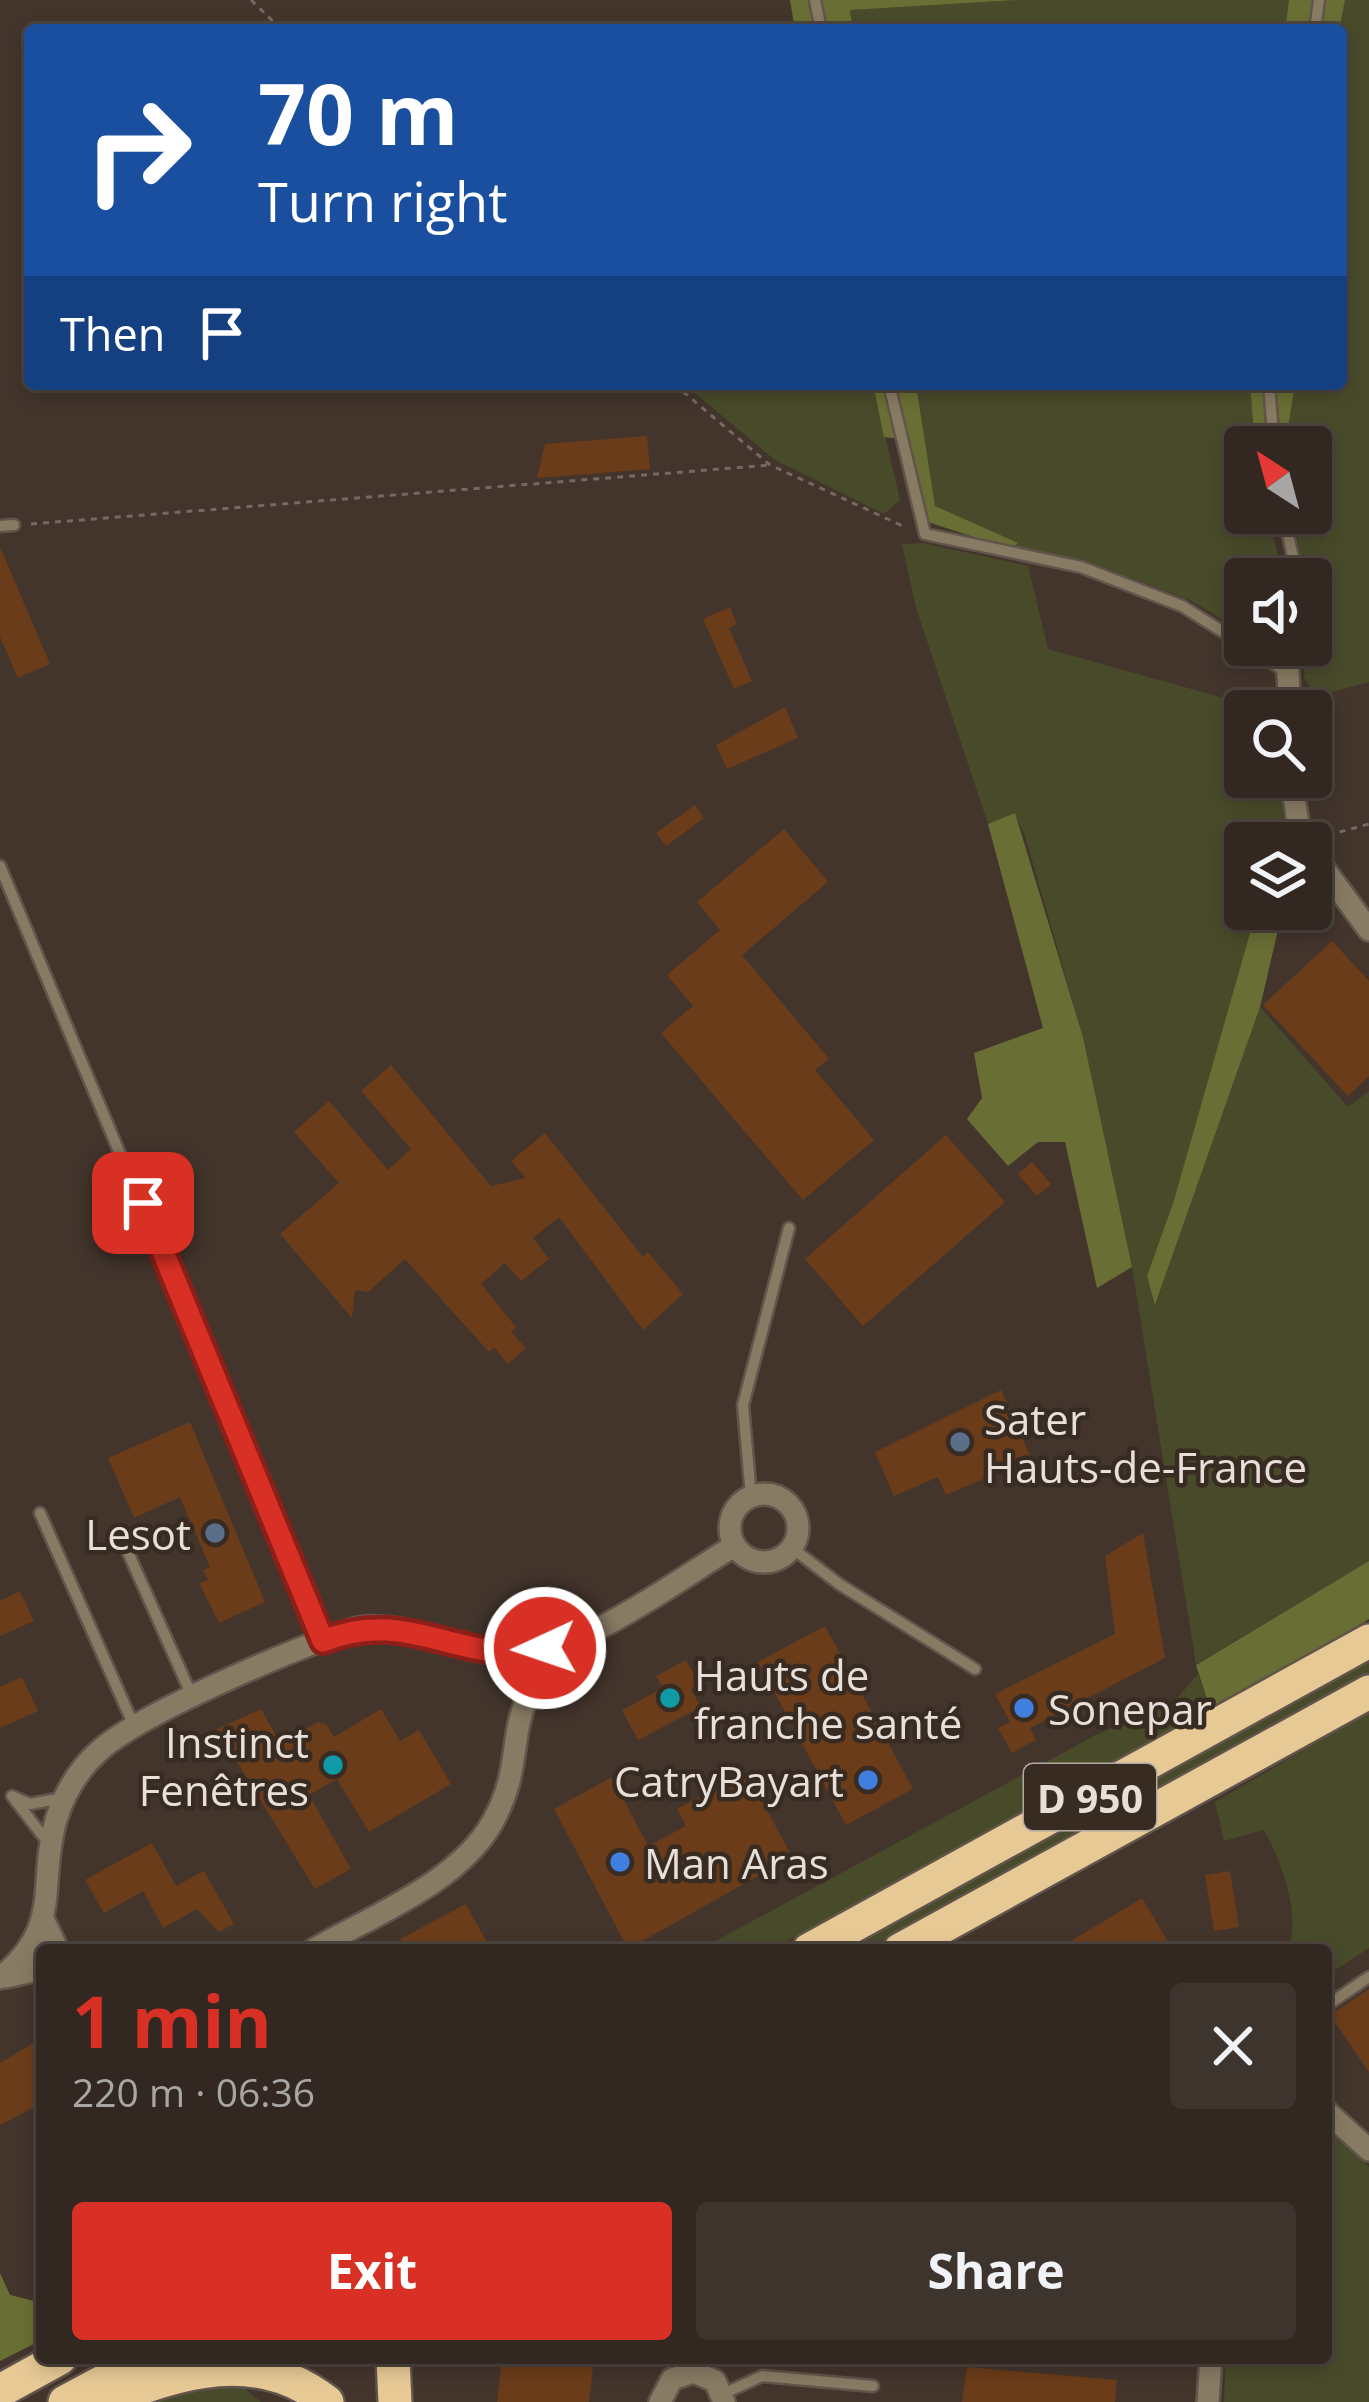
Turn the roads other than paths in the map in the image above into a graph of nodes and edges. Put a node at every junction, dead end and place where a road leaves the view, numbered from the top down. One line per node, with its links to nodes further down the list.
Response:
1 (891, 390): 7 (lane)
2 (1269, 390): 3 (lane)
3 (1272, 426)
4 (14, 525): 5 (lane)
5 (0, 526)
6 (1289, 666): 7 (lane)
7 (1288, 673): 8 (street)
8 (1289, 690)
9 (0, 866): 19 (lane)
10 (1332, 871): 11 (street)
11 (1369, 930)
12 (789, 1228): 13 (lane)
13 (752, 1496): 16 (street); 17 (street)
14 (40, 1513): 26 (lane)
15 (123, 1541): 25 (lane)
16 (734, 1546): 17 (street); 18 (street)
17 (792, 1548): 22 (lane)
18 (586, 1634): 21 (street); 24 (street)
19 (323, 1641): 21 (street); 25 (street)
20 (1369, 1641): 34 (highway, D 950)
21 (493, 1652): 24 (street)
22 (976, 1669)
23 (1369, 1692): 35 (highway, D 950)
24 (524, 1698): 33 (street)
25 (193, 1700): 26 (street)
26 (134, 1726): 29 (street)
27 (0, 1784): 28 (lane)
28 (12, 1796): 29 (lane); 30 (lane)
29 (65, 1796): 30 (street)
30 (51, 1847): 31 (street)
31 (44, 1921): 32 (street); 38 (street)
32 (55, 1944)
33 (323, 1944)
34 (820, 1944)
35 (911, 1944)
36 (36, 1970): 38 (street)
37 (1369, 1977): 39 (lane)
38 (0, 1979)
39 (1332, 2002)
40 (1332, 2116): 41 (street)
41 (1369, 2150)
42 (135, 2364): 47 (highway)
43 (393, 2364): 50 (highway)
44 (1211, 2364): 52 (street)
45 (873, 2386): 46 (lane)
46 (724, 2398): 51 (street)
47 (65, 2402)
48 (105, 2402): 49 (highway)
49 (328, 2402)
50 (395, 2402)
51 (660, 2402)
52 (1208, 2402)

